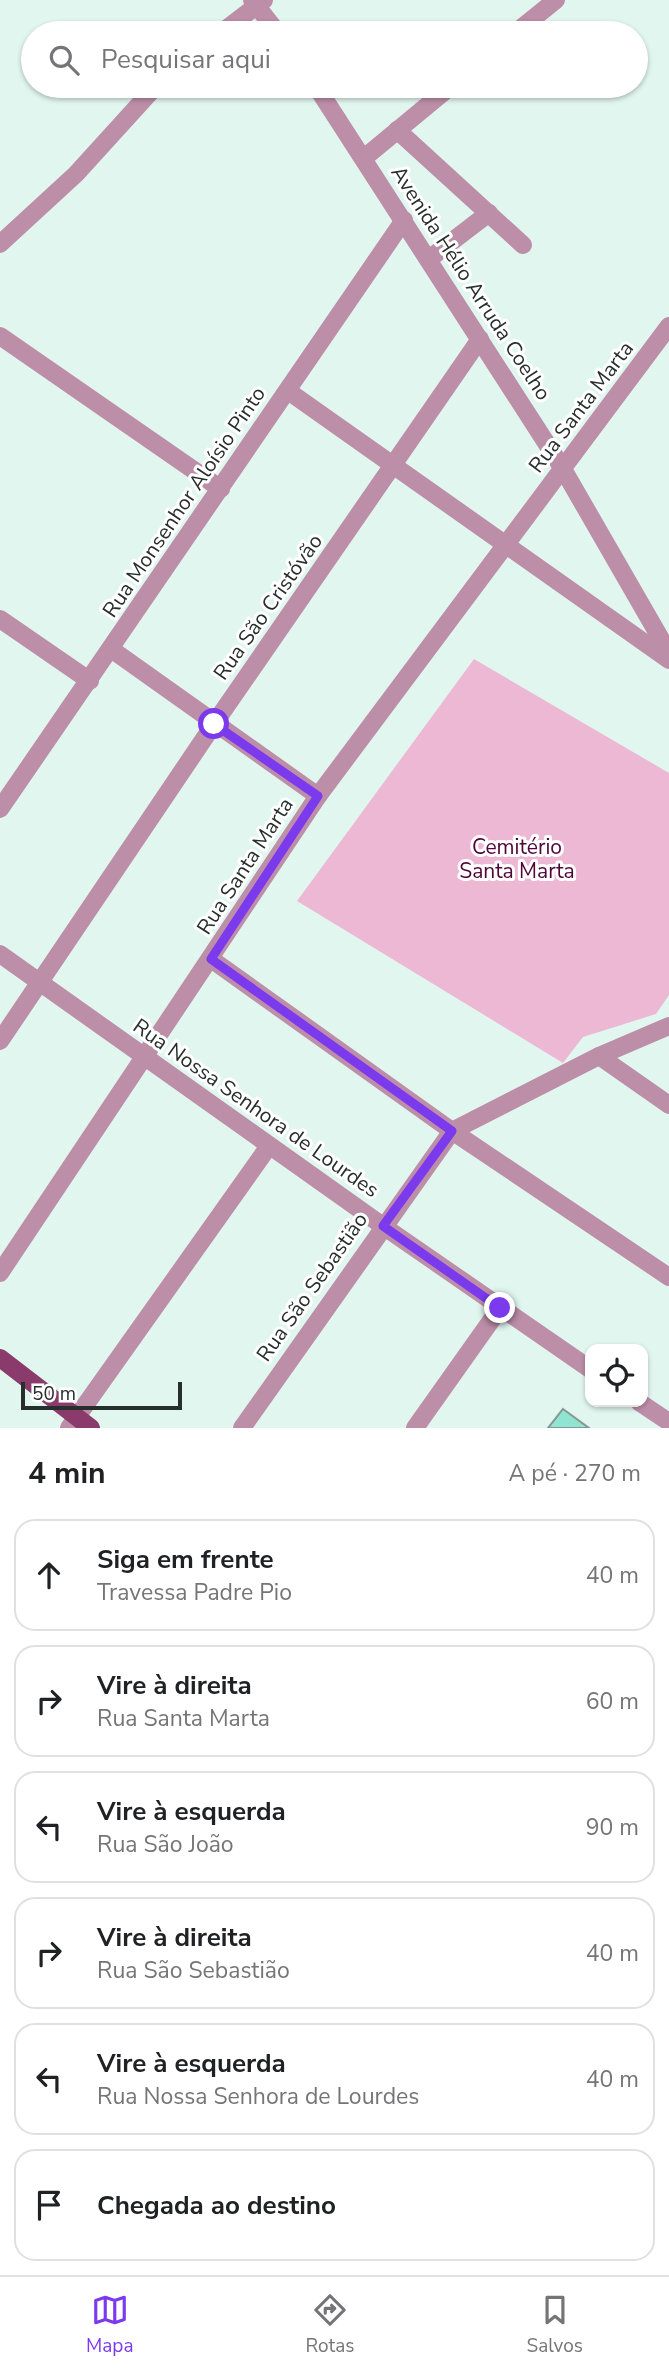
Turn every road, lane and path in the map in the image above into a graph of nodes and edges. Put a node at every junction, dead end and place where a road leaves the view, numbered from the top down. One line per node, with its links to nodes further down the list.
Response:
1 (556, 0): 5 (street)
2 (258, 2): 3 (street); 4 (street)
3 (235, 21)
4 (270, 21)
5 (530, 21)
6 (145, 98): 13 (street)
7 (324, 98): 10 (street, Avenida Hélio Arruda Coelho)
8 (436, 98): 9 (street)
9 (397, 130): 10 (street); 11 (street)
10 (364, 158): 12 (street, Avenida Hélio Arruda Coelho)
11 (489, 213): 14 (street); 15 (street)
12 (404, 220): 15 (street, Avenida Hélio Arruda Coelho); 19 (street, Rua Monsenhor Aloísio Pinto)
13 (0, 244)
14 (523, 245)
15 (429, 258): 18 (street, Avenida Hélio Arruda Coelho)
16 (669, 326): 21 (street, Rua Santa Marta)
17 (0, 336): 22 (street)
18 (480, 339): 20 (street, Rua São Cristóvão); 21 (street, Avenida Hélio Arruda Coelho)
19 (288, 391): 20 (street); 22 (street, Rua Monsenhor Aloísio Pinto)
20 (394, 465): 23 (street); 29 (street, Rua São Cristóvão)
21 (563, 469): 23 (street, Rua Santa Marta); 26 (street, Avenida Hélio Arruda Coelho)
22 (220, 489): 25 (street, Rua Monsenhor Aloísio Pinto)
23 (506, 545): 27 (street); 30 (street, Rua Santa Marta)
24 (0, 619): 28 (street)
25 (111, 649): 28 (street, Rua Monsenhor Aloísio Pinto); 29 (street)
26 (669, 653)
27 (669, 660)
28 (90, 681): 31 (street, Rua Monsenhor Aloísio Pinto)
29 (214, 724): 30 (street); 34 (street, Rua São Cristóvão)
30 (318, 796): 33 (street, Rua Santa Marta)
31 (0, 809)
32 (0, 954): 34 (street, Rua Nossa Senhora de Lourdes)
33 (211, 959): 37 (street, Rua Santa Marta); 40 (street)
34 (40, 982): 36 (street, Rua São Cristóvão); 37 (street, Rua Nossa Senhora de Lourdes)
35 (669, 1026): 38 (street, Rua São Sebastião)
36 (0, 1041)
37 (143, 1056): 41 (street, Rua Nossa Senhora de Lourdes); 43 (street, Rua Santa Marta)
38 (599, 1056): 39 (street); 40 (street, Rua São Sebastião)
39 (669, 1105)
40 (452, 1131): 42 (street, Rua São Sebastião); 44 (street)
41 (269, 1146): 42 (street, Rua Nossa Senhora de Lourdes); 50 (street)
42 (383, 1226): 45 (street, Rua Nossa Senhora de Lourdes); 51 (street, Rua São Sebastião)
43 (0, 1273)
44 (669, 1277)
45 (500, 1308): 47 (street, Rua Nossa Senhora de Lourdes); 52 (street)
46 (0, 1358): 50 (main road)
47 (585, 1366)
48 (646, 1407): 49 (street)
49 (669, 1422)
50 (79, 1424)
51 (242, 1428)
52 (415, 1428)

